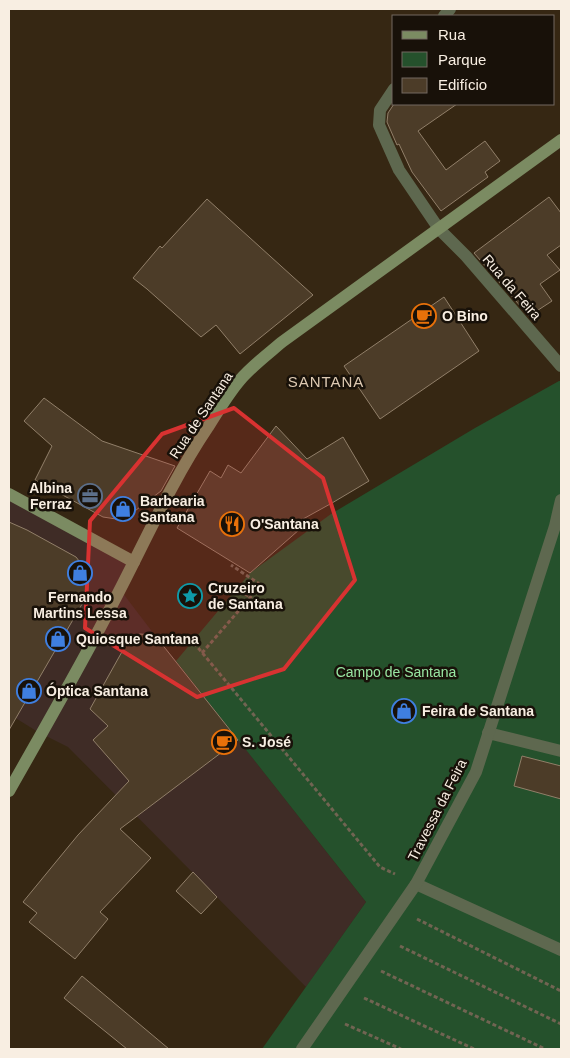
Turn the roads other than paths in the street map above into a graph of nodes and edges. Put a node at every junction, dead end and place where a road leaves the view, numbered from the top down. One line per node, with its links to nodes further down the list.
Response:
1 (392, 92): 3 (street, Rua da Feira)
2 (561, 140): 3 (main road, Rua de Santana)
3 (439, 229): 4 (street, Rua da Feira); 7 (main road, Rua de Santana)
4 (561, 366)
5 (9, 494): 7 (main road)
6 (561, 500): 8 (street, Travessa da Feira)
7 (134, 562): 10 (main road, Rua de Santana)
8 (488, 733): 9 (street); 11 (street, Travessa da Feira)
9 (561, 751)
10 (9, 792)
11 (416, 884): 12 (street); 13 (street, Travessa da Feira)
12 (561, 950)
13 (302, 1049)

